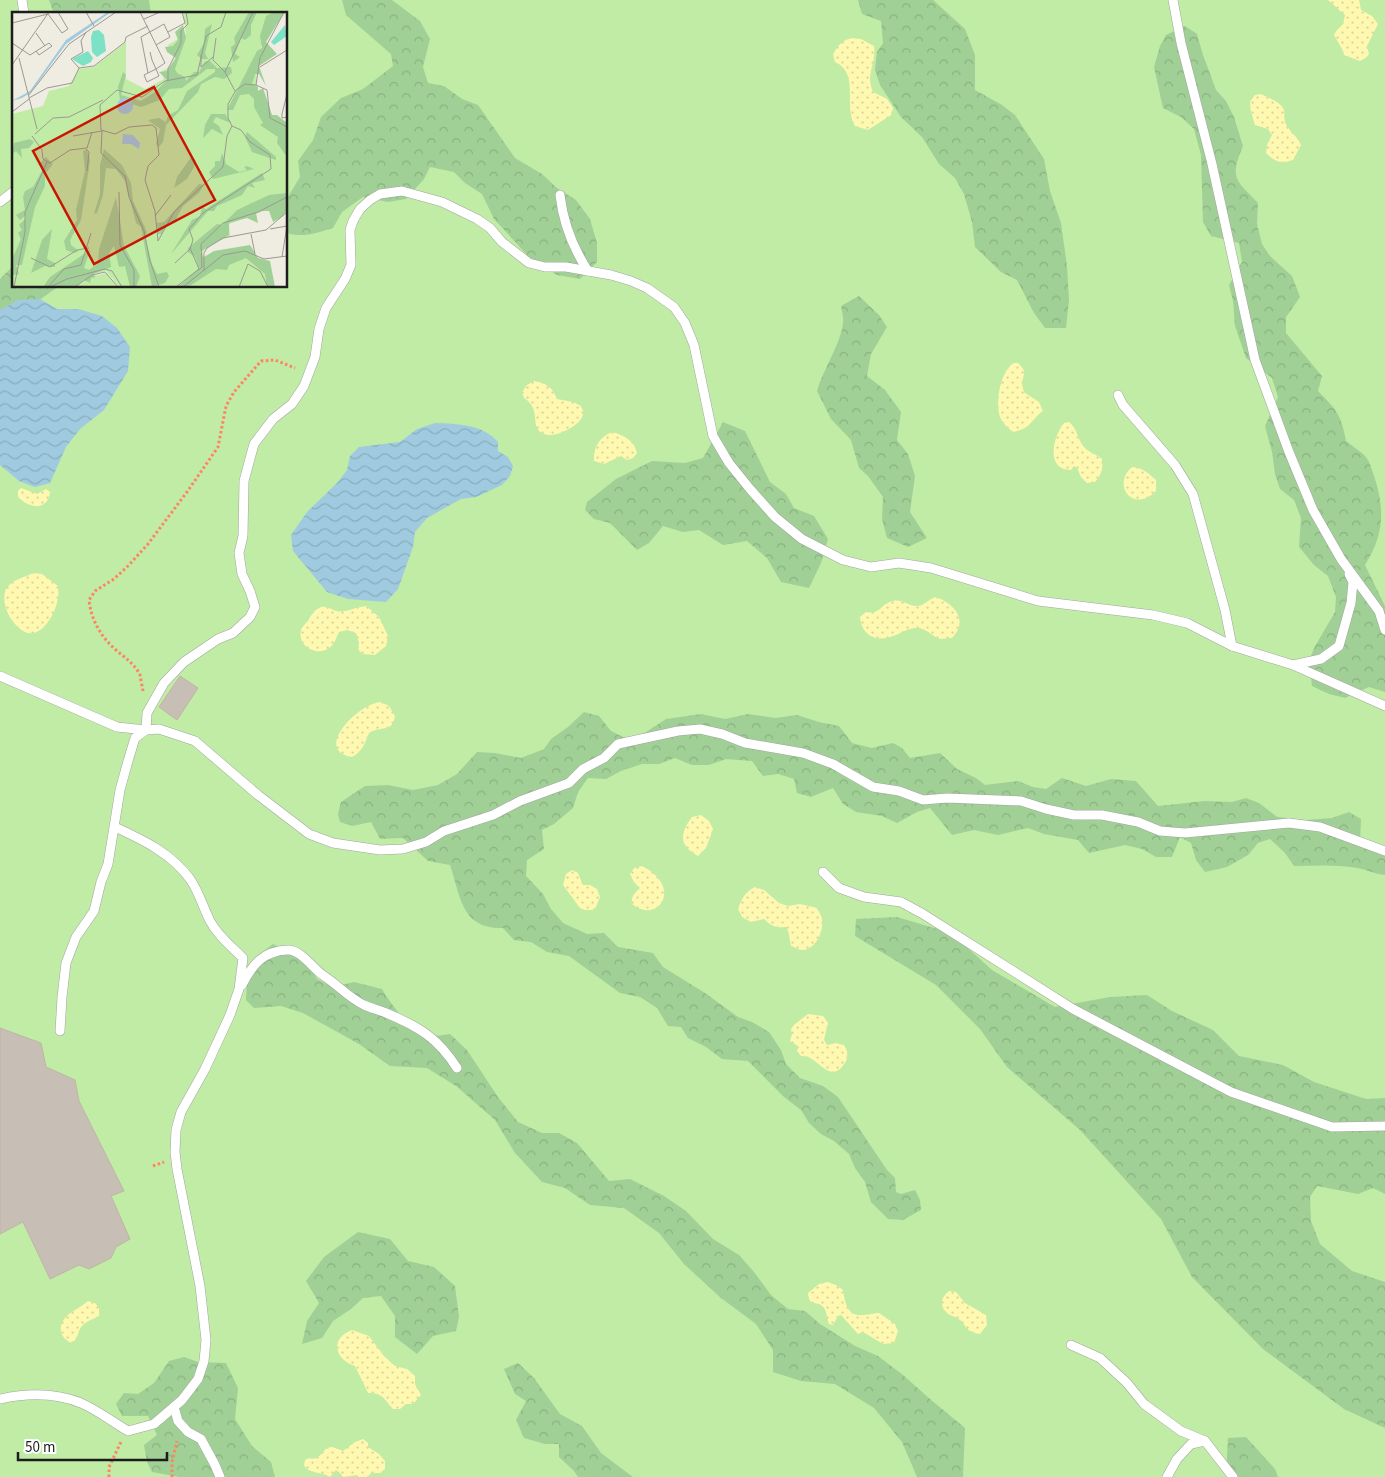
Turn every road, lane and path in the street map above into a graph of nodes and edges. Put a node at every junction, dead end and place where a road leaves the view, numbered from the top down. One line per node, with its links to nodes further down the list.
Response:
1 (1173, 0): 8 (lane)
2 (12, 193): 4 (lane)
3 (560, 195): 5 (lane)
4 (0, 202)
5 (588, 271): 6 (lane); 10 (lane)
6 (308, 375): 14 (lane); 14 (path)
7 (1118, 395): 10 (lane)
8 (1341, 559): 9 (lane); 11 (lane)
9 (1385, 630)
10 (1232, 646): 11 (lane)
11 (1293, 665): 13 (lane)
12 (0, 676): 15 (lane)
13 (1385, 706)
14 (147, 713): 15 (lane)
15 (146, 730): 16 (lane); 17 (lane)
16 (115, 827): 19 (lane); 20 (lane)
17 (1385, 851)
18 (823, 872): 22 (lane)
19 (239, 990): 21 (lane); 25 (lane)
20 (60, 1031)
21 (457, 1068)
22 (1385, 1126)
23 (1071, 1345): 28 (lane)
24 (0, 1399): 27 (lane)
25 (174, 1407): 26 (lane); 27 (lane)
26 (183, 1426): 30 (path); 31 (lane)
27 (128, 1431): 29 (path)
28 (1205, 1442): 32 (lane); 33 (lane)
29 (109, 1477)
30 (172, 1477)
31 (220, 1477)
32 (1167, 1477)
33 (1233, 1477)

